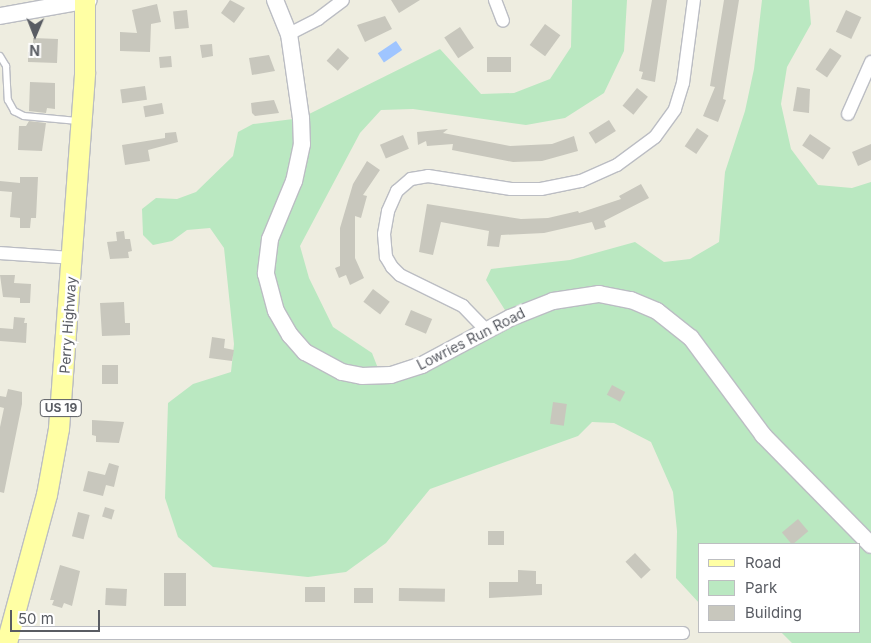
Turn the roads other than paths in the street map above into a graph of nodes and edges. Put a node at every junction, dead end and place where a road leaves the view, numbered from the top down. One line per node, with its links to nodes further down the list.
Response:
1 (85, 0): 2 (street); 7 (street); 13 (main road, Perry Highway / US 19)
2 (89, 0)
3 (275, 0): 9 (street, Lowries Run Road)
4 (343, 0): 9 (street)
5 (495, 0): 8 (street)
6 (694, 0): 16 (street)
7 (0, 16)
8 (503, 21)
9 (289, 34): 16 (street, Lowries Run Road)
10 (0, 56): 13 (lane)
11 (871, 62): 12 (street)
12 (848, 114)
13 (82, 121): 15 (main road, Perry Highway / US 19)
14 (0, 253): 15 (street)
15 (73, 258): 19 (main road, Perry Highway / US 19)
16 (487, 331): 17 (street, Lowries Run Road)
17 (871, 545)
18 (683, 633): 19 (street)
19 (8, 638)

